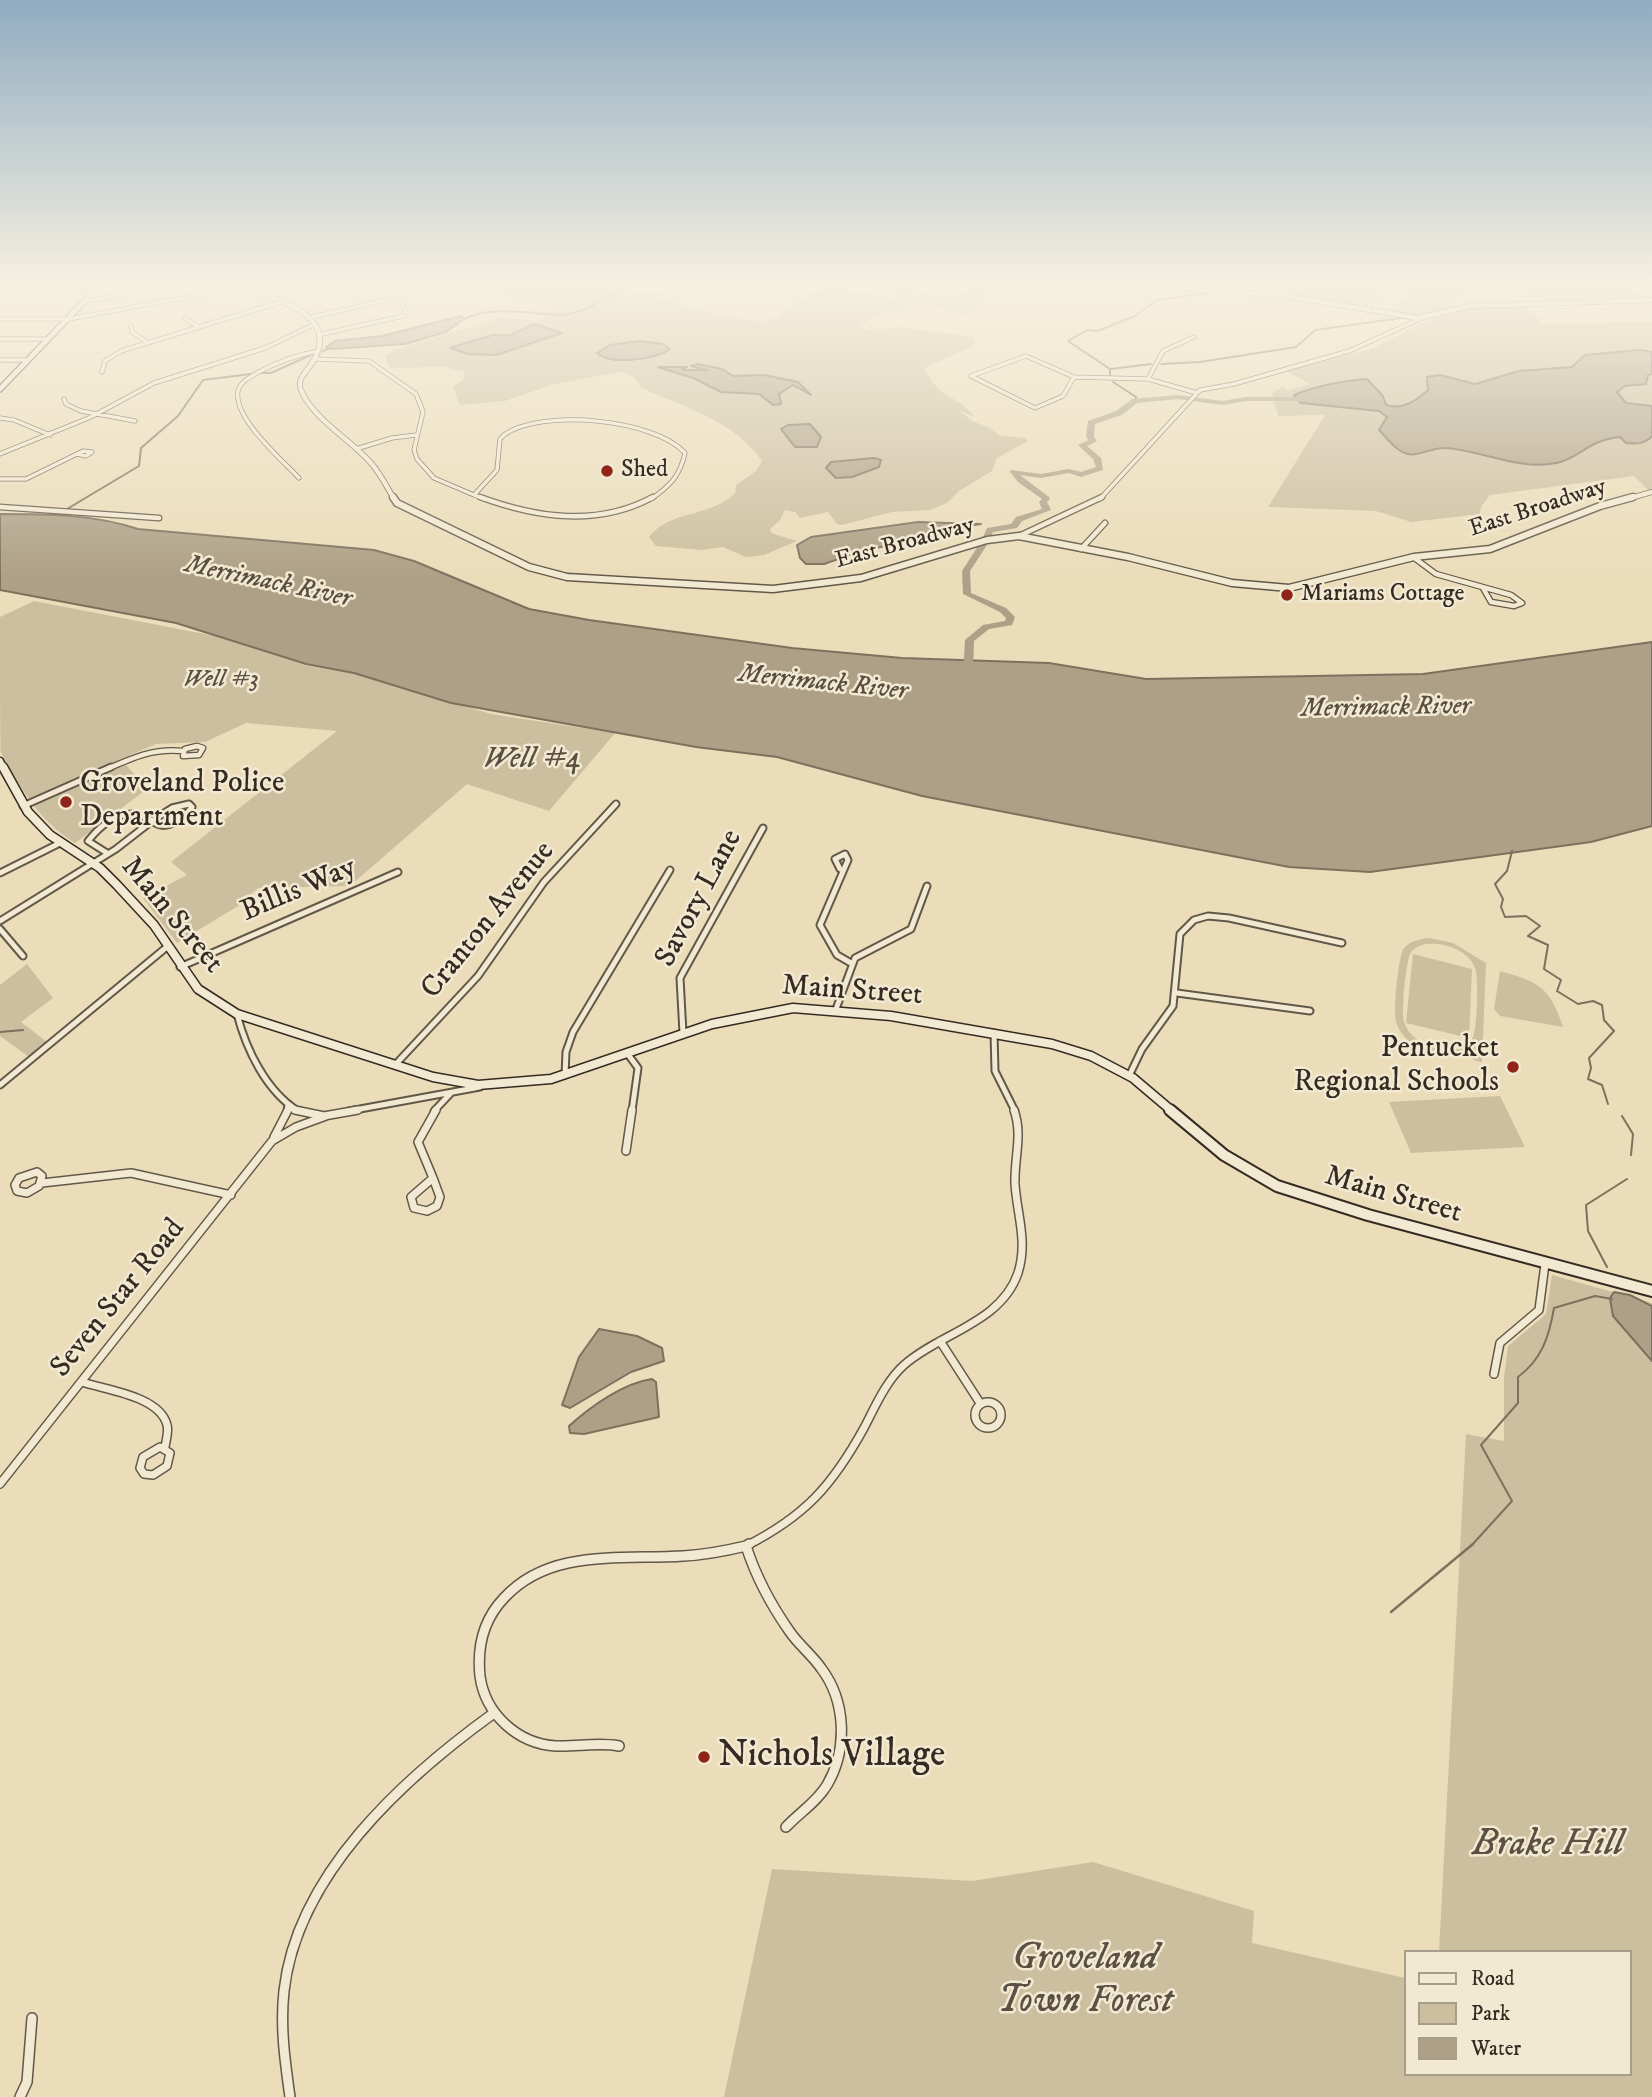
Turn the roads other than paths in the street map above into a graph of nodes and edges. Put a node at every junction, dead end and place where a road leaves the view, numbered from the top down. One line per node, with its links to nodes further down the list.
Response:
1 (154, 383): 11 (street)
2 (244, 383): 21 (street)
3 (300, 383): 17 (street, East Broadway)
4 (401, 383): 15 (street)
5 (985, 383): 6 (street)
6 (1071, 383)
7 (1162, 383): 9 (street)
8 (1234, 383): 9 (street)
9 (1197, 393): 28 (street)
10 (64, 399): 11 (street)
11 (100, 413): 13 (street); 14 (street)
12 (0, 418): 14 (street)
13 (135, 421)
14 (50, 435): 18 (street)
15 (416, 435): 17 (street); 24 (street)
16 (0, 449): 18 (street)
17 (356, 449): 28 (street, East Broadway)
18 (8, 451): 19 (street)
19 (0, 454)
20 (77, 454): 22 (street)
21 (299, 478)
22 (0, 479)
23 (1652, 492): 30 (street, East Broadway)
24 (474, 495): 24 (street)
25 (0, 507): 26 (street)
26 (159, 518)
27 (1104, 523): 29 (street)
28 (1020, 536): 29 (street, East Broadway)
29 (1081, 549): 30 (street, East Broadway)
30 (1413, 557): 31 (street)
31 (1483, 588): 31 (street)
32 (183, 751): 35 (street)
33 (0, 761): 35 (main road, Main Street)
34 (617, 804): 60 (street, Cranton Avenue)
35 (23, 806): 38 (main road, Main Street)
36 (151, 823): 36 (street); 39 (street); 39 (street)
37 (763, 828): 57 (street, Savory Lane)
38 (62, 842): 40 (main road, Main Street); 44 (street)
39 (107, 853): 40 (street)
40 (91, 862): 46 (street); 49 (main road, Main Street)
41 (841, 869): 51 (street)
42 (670, 870): 61 (street)
43 (398, 872): 52 (street, Billis Way)
44 (0, 873)
45 (927, 886): 51 (street)
46 (0, 922)
47 (0, 929): 50 (street)
48 (1342, 943): 53 (street)
49 (168, 946): 52 (main road, Main Street); 64 (street)
50 (23, 956)
51 (851, 963): 54 (street)
52 (180, 967): 56 (main road, Main Street)
53 (1177, 993): 55 (street); 62 (street)
54 (836, 1009): 57 (main road, Main Street); 58 (main road, Main Street)
55 (1310, 1011)
56 (237, 1014): 60 (main road, Main Street); 68 (street)
57 (683, 1033): 59 (main road, Main Street)
58 (994, 1033): 62 (main road, Main Street); 77 (street)
59 (627, 1054): 61 (main road, Main Street); 71 (street)
60 (395, 1065): 63 (main road, Main Street)
61 (565, 1075): 65 (main road, Main Street)
62 (1129, 1076): 75 (main road, Main Street)
63 (438, 1078): 65 (main road, Main Street); 67 (street)
64 (0, 1085)
65 (496, 1085): 66 (street, Seven Star Road)
66 (453, 1092): 67 (street, Seven Star Road); 72 (street)
67 (437, 1095): 69 (street, Seven Star Road)
68 (288, 1104): 69 (street); 70 (street, Seven Star Road)
69 (326, 1116): 70 (street, Seven Star Road)
70 (272, 1141): 74 (street, Seven Star Road)
71 (626, 1151)
72 (433, 1178): 72 (street)
73 (42, 1183): 74 (street)
74 (231, 1195): 79 (street, Seven Star Road)
75 (1545, 1264): 76 (main road, Main Street); 78 (street)
76 (1652, 1292)
77 (940, 1341): 80 (street); 83 (street)
78 (1494, 1374)
79 (82, 1382): 81 (street); 82 (street, Seven Star Road)
80 (980, 1403)
81 (164, 1447)
82 (0, 1484)
83 (746, 1546): 84 (street); 86 (street)
84 (494, 1713): 85 (street); 89 (street)
85 (619, 1746)
86 (786, 1827)
87 (32, 2018): 88 (street)
88 (20, 2097)
89 (290, 2097)

